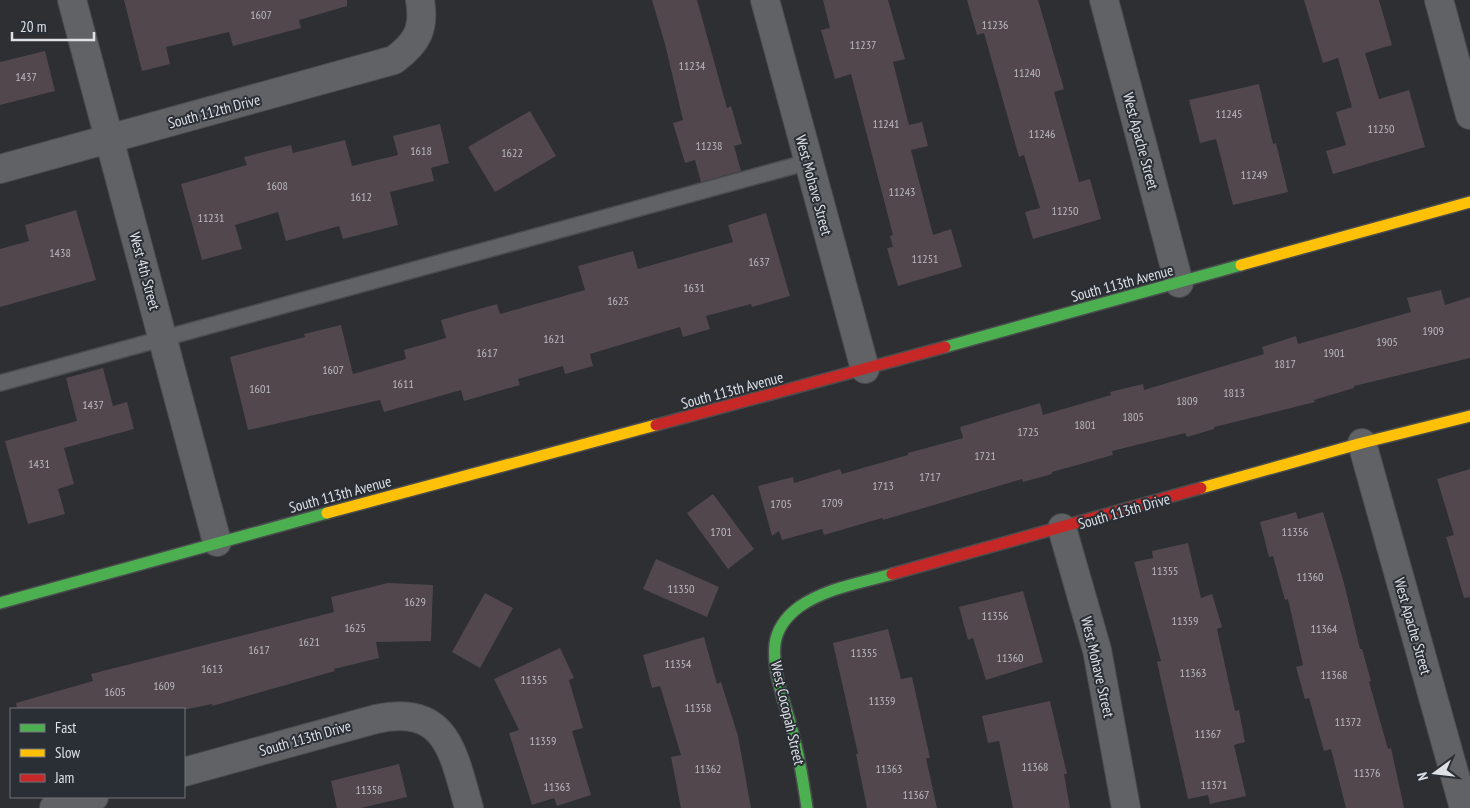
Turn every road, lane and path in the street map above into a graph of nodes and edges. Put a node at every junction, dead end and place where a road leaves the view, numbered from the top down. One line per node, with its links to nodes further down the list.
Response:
1 (72, 0): 7 (street, West 4th Street)
2 (420, 0): 7 (street, South 112th Drive)
3 (765, 0): 8 (street, West Mohave Street)
4 (1104, 0): 11 (street, West Apache Street)
5 (1439, 0): 6 (street)
6 (1470, 115)
7 (110, 139): 9 (street, South 112th Drive); 12 (street, West 4th Street)
8 (808, 162): 12 (lane); 13 (street, West Mohave Street)
9 (0, 169)
10 (1470, 202): 11 (street, South 113th Avenue)
11 (1179, 283): 13 (street, South 113th Avenue)
12 (163, 338): 14 (lane); 18 (street, West 4th Street)
13 (865, 370): 18 (street, South 113th Avenue)
14 (0, 383)
15 (1470, 416): 16 (street, South 113th Drive)
16 (1362, 443): 17 (street, South 113th Drive); 27 (street, West Apache Street)
17 (1062, 528): 20 (street, South 113th Drive); 26 (street, West Mohave Street)
18 (217, 542): 19 (street, South 113th Avenue)
19 (0, 603)
20 (784, 620): 25 (street, West Cocopah Street)
21 (185, 772): 24 (street, South 113th Drive)
22 (89, 801): 23 (street)
23 (54, 808)
24 (469, 808)
25 (808, 808)
26 (1126, 808)
27 (1464, 808)

